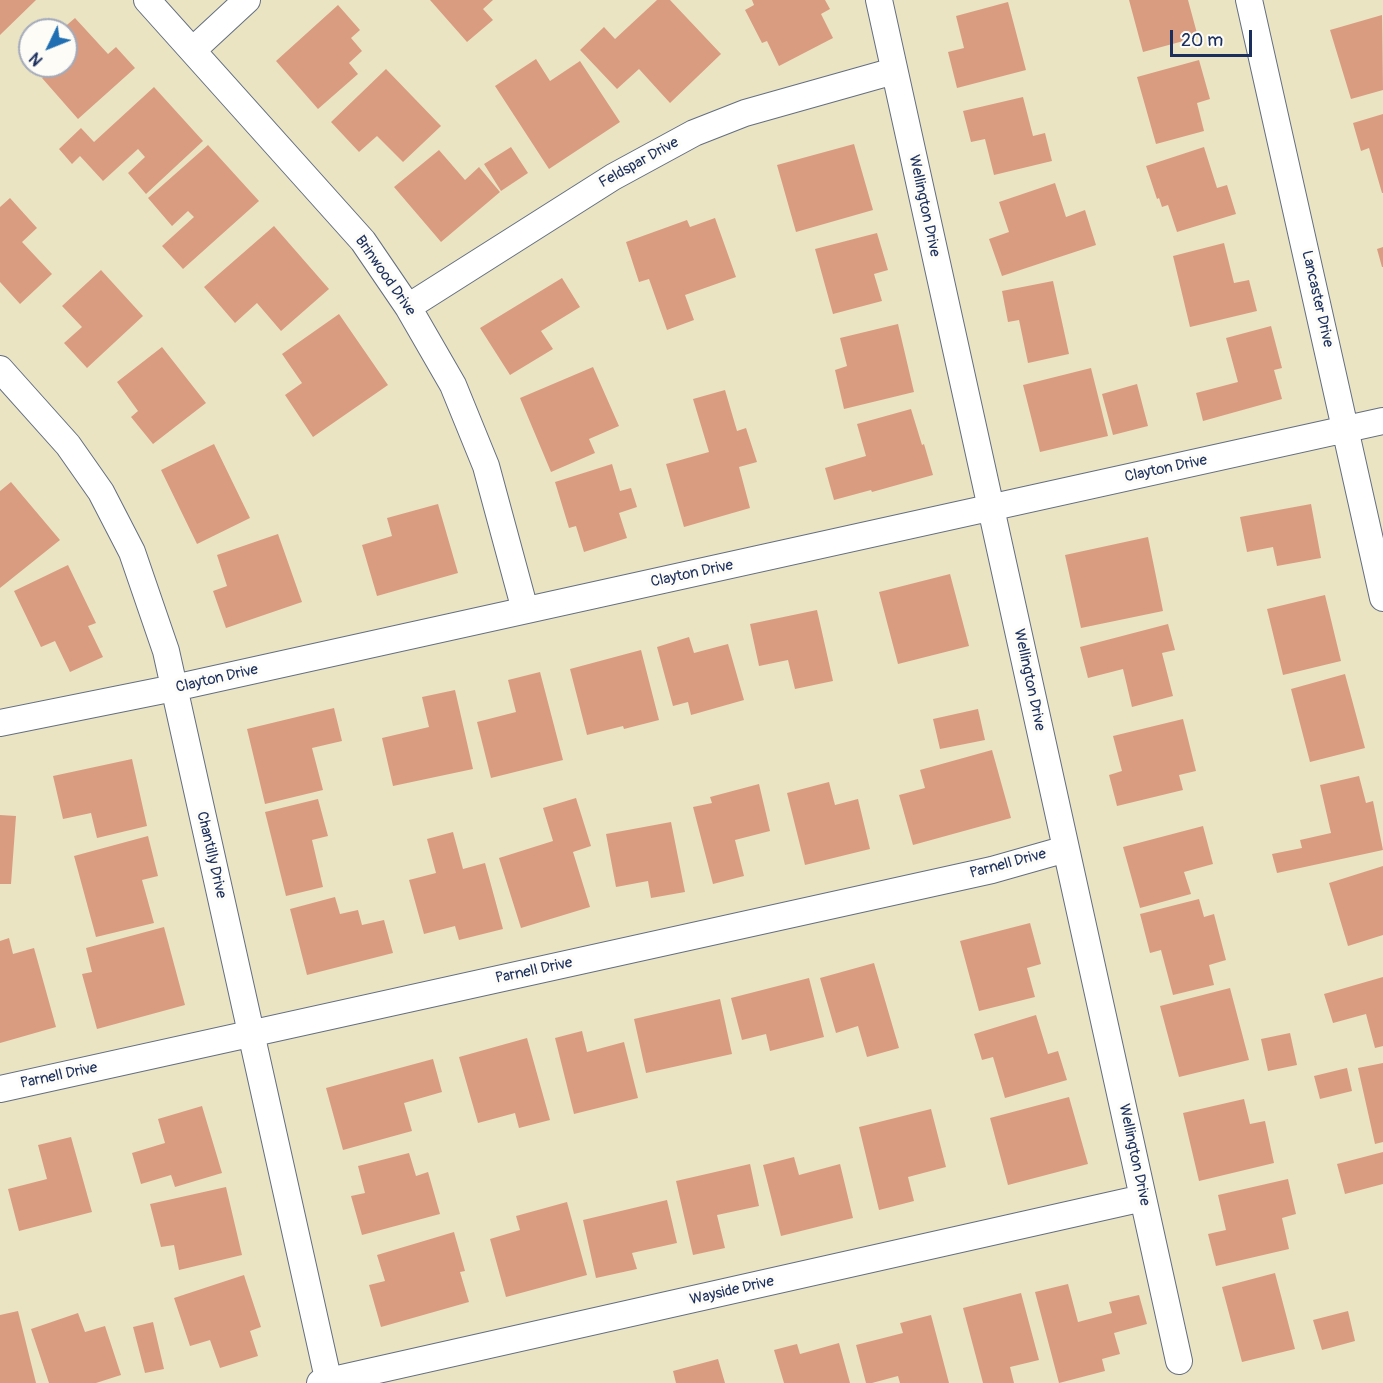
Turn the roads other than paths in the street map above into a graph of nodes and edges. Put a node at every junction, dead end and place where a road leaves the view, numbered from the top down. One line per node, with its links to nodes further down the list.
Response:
1 (147, 0): 5 (street, Brinwood Drive)
2 (247, 0): 5 (street)
3 (879, 0): 6 (street, Wellington Drive)
4 (1249, 0): 10 (street, Lancaster Drive)
5 (193, 50): 7 (street, Brinwood Drive)
6 (894, 71): 7 (street, Feldspar Drive); 11 (street, Wellington Drive)
7 (408, 307): 13 (street, Brinwood Drive)
8 (0, 369): 14 (street, Chantilly Drive)
9 (1383, 420): 10 (street, Clayton Drive)
10 (1346, 429): 11 (street, Clayton Drive); 12 (street, Lancaster Drive)
11 (991, 507): 13 (street, Clayton Drive); 16 (street, Wellington Drive)
12 (1383, 598)
13 (525, 610): 14 (street, Clayton Drive)
14 (174, 688): 15 (street, Clayton Drive); 17 (street, Chantilly Drive)
15 (0, 723)
16 (1066, 849): 17 (street, Parnell Drive); 19 (street, Wellington Drive)
17 (251, 1034): 18 (street, Parnell Drive); 21 (street, Chantilly Drive)
18 (0, 1089)
19 (1143, 1198): 20 (street, Wellington Drive); 21 (street, Wayside Drive)
20 (1179, 1361)
21 (326, 1382)

